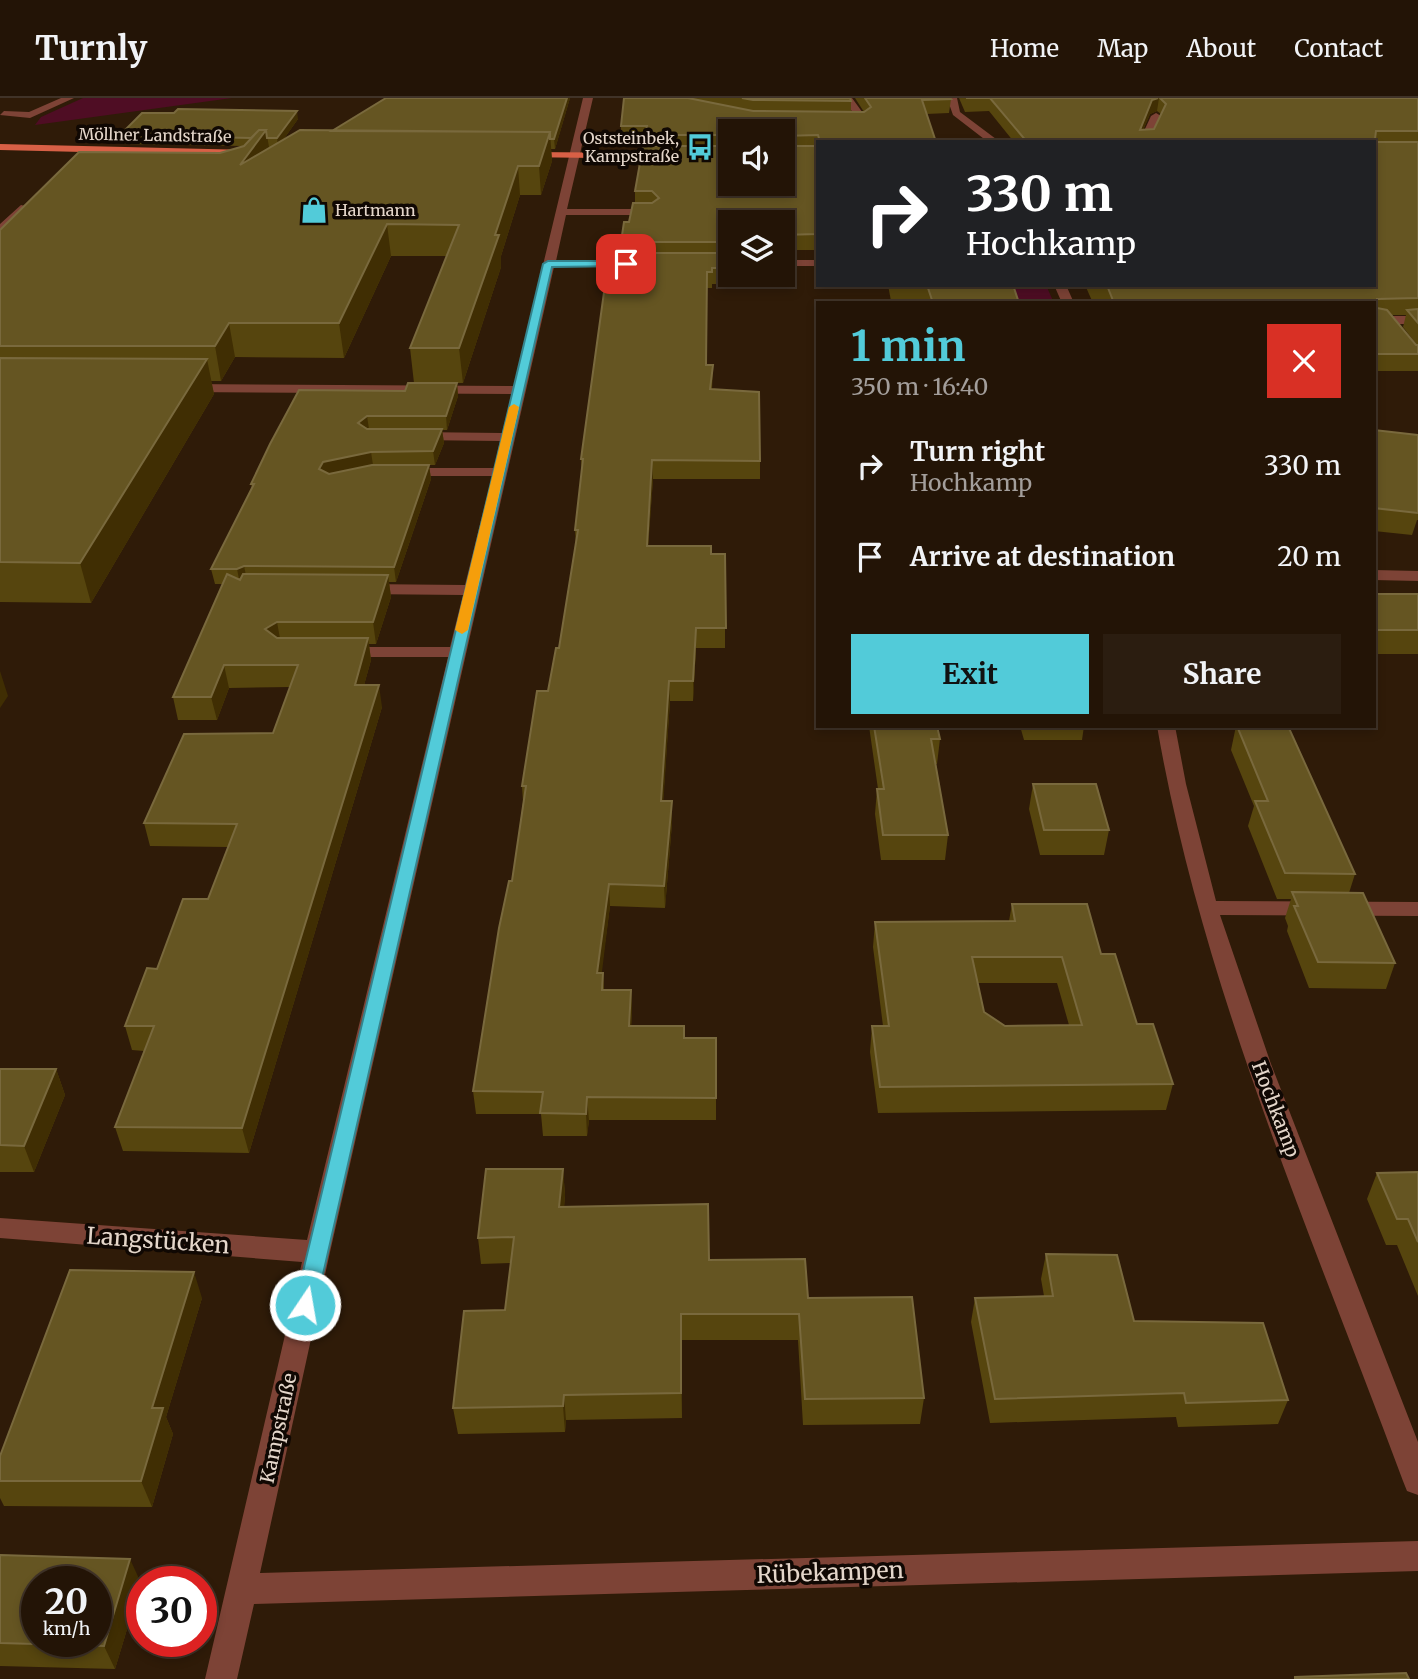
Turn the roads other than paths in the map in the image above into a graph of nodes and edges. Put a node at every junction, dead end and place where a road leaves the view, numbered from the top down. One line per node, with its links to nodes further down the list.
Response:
1 (69, 98): 5 (street)
2 (588, 98): 12 (street, Kampstraße)
3 (847, 98): 7 (street)
4 (952, 98): 8 (street)
5 (4, 114)
6 (1157, 116): 9 (street)
7 (850, 120)
8 (992, 140)
9 (1145, 140)
10 (0, 147): 14 (main road, Möllner Landstraße)
11 (516, 155): 12 (main road)
12 (576, 156): 13 (main road); 16 (street, Kampstraße)
13 (678, 156)
14 (255, 157)
15 (30, 202): 18 (street)
16 (562, 212): 17 (street); 21 (street, Kampstraße)
17 (652, 212)
18 (0, 230)
19 (795, 263): 20 (street)
20 (816, 263)
21 (548, 264): 22 (street); 26 (street, Kampstraße)
22 (652, 264)
23 (1418, 320): 24 (street)
24 (1385, 323)
25 (164, 387): 26 (street)
26 (518, 390): 28 (street, Kampstraße)
27 (397, 436): 28 (street)
28 (507, 437): 30 (street, Kampstraße)
29 (388, 472): 30 (street)
30 (499, 472): 34 (street, Kampstraße)
31 (1376, 575): 32 (street)
32 (1418, 576)
33 (339, 589): 34 (street)
34 (471, 590): 36 (street, Kampstraße)
35 (321, 652): 36 (street)
36 (457, 652): 41 (street, Kampstraße)
37 (1166, 728): 38 (street, Hochkamp)
38 (1206, 908): 39 (street); 42 (street, Hochkamp)
39 (1418, 909)
40 (0, 1228): 41 (street, Langstücken)
41 (317, 1252): 44 (street, Kampstraße)
42 (1418, 1481)
43 (1418, 1556): 44 (street, Rübekampen)
44 (242, 1589): 45 (street, Kampstraße)
45 (221, 1679)

